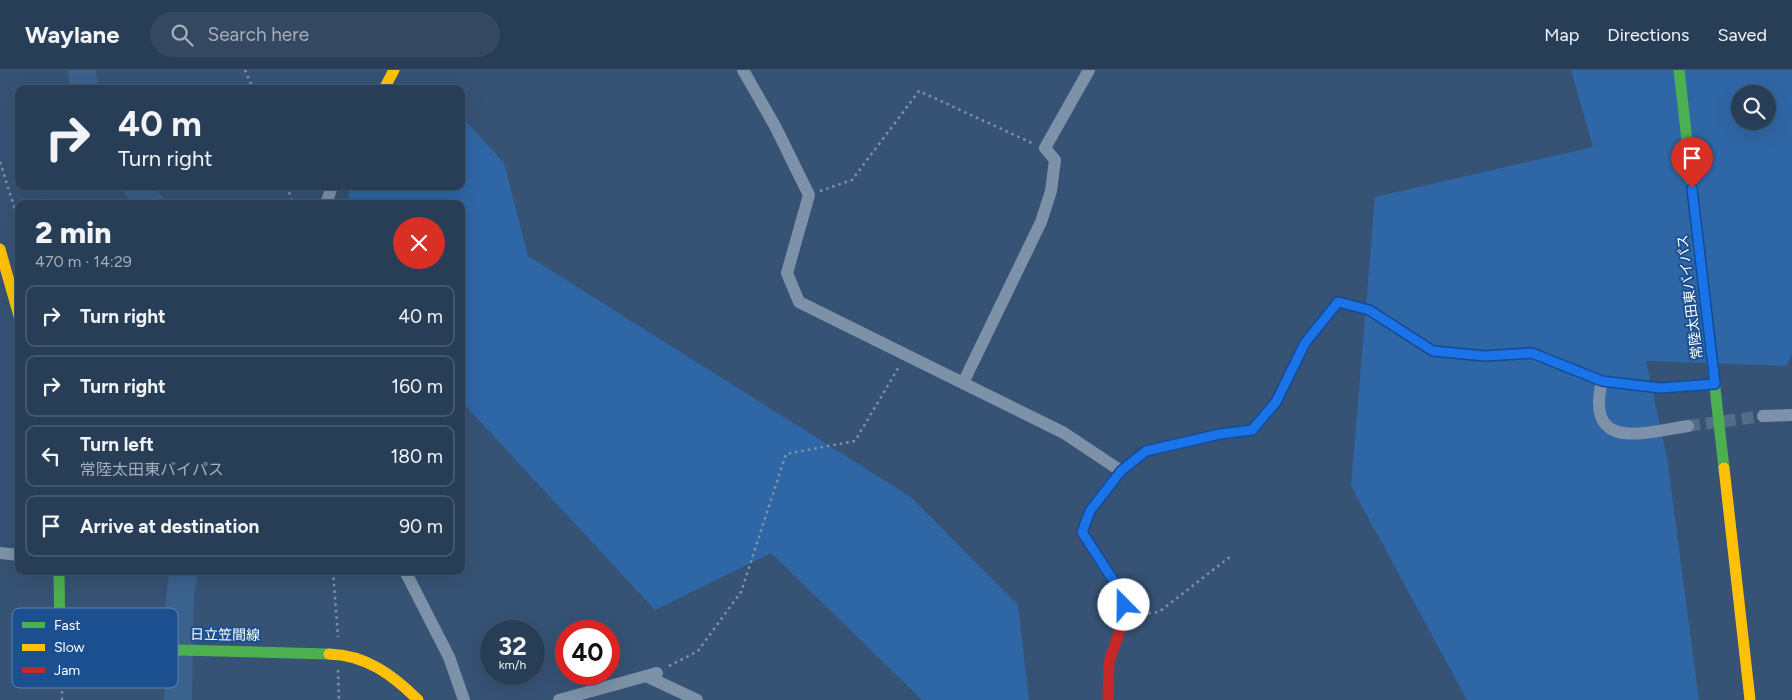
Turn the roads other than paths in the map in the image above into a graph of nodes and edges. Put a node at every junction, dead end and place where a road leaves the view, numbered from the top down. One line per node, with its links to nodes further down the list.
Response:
1 (394, 70): 5 (main road)
2 (744, 70): 9 (street)
3 (1089, 70): 9 (street)
4 (1679, 70): 10 (main road, 常陸太田東バイパス)
5 (386, 85)
6 (0, 249): 7 (main road)
7 (15, 302)
8 (1602, 381): 10 (main road); 13 (street); 14 (main road)
9 (963, 383): 14 (street)
10 (1715, 384): 26 (main road, 常陸太田東バイパス)
11 (1792, 415): 12 (street)
12 (1763, 416)
13 (1688, 426)
14 (1121, 471): 25 (main road)
15 (0, 553): 16 (street)
16 (15, 555)
17 (59, 575): 19 (main road, 日立笠間線)
18 (407, 575): 22 (street)
19 (60, 608)
20 (178, 649): 21 (main road, 日立笠間線)
21 (418, 700)
22 (464, 700)
23 (560, 700): 24 (street)
24 (697, 700)
25 (1108, 700)
26 (1750, 700)

